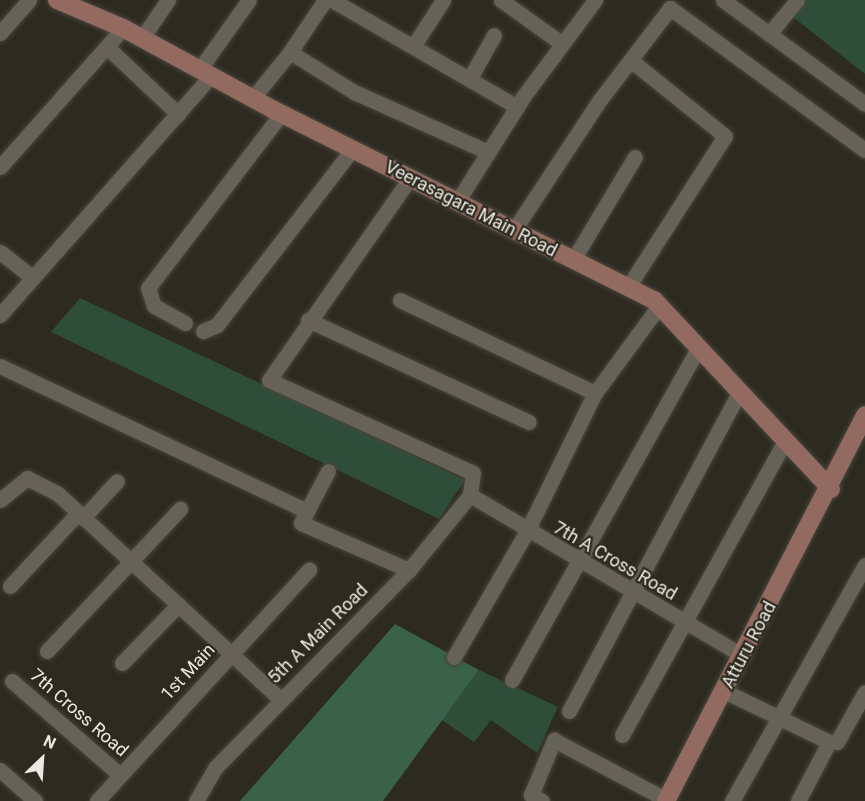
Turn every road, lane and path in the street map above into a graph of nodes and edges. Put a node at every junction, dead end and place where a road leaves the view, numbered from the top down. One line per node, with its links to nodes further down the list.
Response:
1 (29, 0): 13 (street)
2 (57, 0): 12 (street, Veerasagara Main Road)
3 (168, 0): 16 (street)
4 (249, 0): 22 (street)
5 (325, 0): 20 (street)
6 (332, 0): 18 (street)
7 (443, 0): 18 (street)
8 (501, 0): 17 (street)
9 (595, 0): 17 (street)
10 (723, 0): 14 (street)
11 (797, 0): 14 (street)
12 (123, 28): 16 (street, Veerasagara Main Road); 19 (street)
13 (0, 33)
14 (769, 34): 25 (street)
15 (494, 35): 23 (street)
16 (142, 38): 22 (street, Veerasagara Main Road)
17 (561, 44): 26 (street)
18 (414, 45): 23 (street)
19 (107, 47): 27 (street); 33 (street)
20 (290, 52): 24 (street); 31 (street)
21 (633, 62): 30 (street); 36 (street); 40 (street)
22 (205, 73): 24 (street, Veerasagara Main Road); 27 (street)
23 (470, 78): 26 (street)
24 (252, 99): 28 (street, Veerasagara Main Road)
25 (865, 104)
26 (517, 107): 31 (street)
27 (178, 114): 39 (street)
28 (281, 114): 29 (street, Veerasagara Main Road); 45 (street)
29 (352, 150): 34 (street, Veerasagara Main Road); 46 (street)
30 (865, 150)
31 (488, 152): 35 (street)
32 (635, 156): 38 (street)
33 (0, 167)
34 (410, 178): 35 (street, Veerasagara Main Road); 44 (street)
35 (457, 202): 36 (street, Veerasagara Main Road)
36 (514, 230): 38 (street, Veerasagara Main Road)
37 (0, 252): 39 (street)
38 (573, 260): 40 (street, Veerasagara Main Road)
39 (33, 278): 43 (street)
40 (628, 287): 42 (street, Veerasagara Main Road)
41 (400, 300): 49 (street)
42 (659, 306): 47 (street, Veerasagara Main Road); 49 (street)
43 (0, 315)
44 (308, 320): 52 (street); 58 (street)
45 (185, 324)
46 (203, 331)
47 (697, 351): 50 (street, Veerasagara Main Road); 65 (street)
48 (0, 366): 61 (street)
49 (595, 393): 63 (street)
50 (738, 394): 54 (street, Veerasagara Main Road); 70 (street)
51 (865, 415): 53 (street, Atturu Road)
52 (529, 422)
53 (861, 439): 57 (street, Atturu Road)
54 (784, 443): 57 (street, Veerasagara Main Road); 72 (street)
55 (328, 471): 61 (street)
56 (117, 481): 62 (street)
57 (831, 489): 75 (street, Atturu Road)
58 (470, 495): 63 (street, 7th A Cross Road); 68 (street, 5th A Main Road)
59 (0, 500): 62 (street)
60 (180, 509): 64 (street)
61 (307, 511): 68 (street)
62 (81, 515): 64 (street); 69 (street)
63 (526, 532): 65 (street, 7th A Cross Road); 76 (street)
64 (130, 561): 71 (street); 73 (street)
65 (578, 562): 70 (street, 7th A Cross Road); 78 (street)
66 (865, 565): 84 (street)
67 (309, 570): 74 (street, 1st Main)
68 (409, 570): 82 (street, 5th A Main Road)
69 (10, 586)
70 (630, 592): 72 (street, 7th A Cross Road); 83 (street)
71 (178, 605): 74 (street); 77 (street)
72 (682, 624): 75 (street, 7th A Cross Road); 85 (street)
73 (47, 651)
74 (231, 654): 82 (street); 88 (street, 1st Main)
75 (743, 656): 80 (street, Atturu Road)
76 (454, 657)
77 (123, 663)
78 (512, 680)
79 (12, 681): 88 (street, 7th Cross Road)
80 (724, 691): 84 (street); 89 (street, Atturu Road)
81 (865, 692): 86 (street)
82 (280, 699): 92 (street, 5th A Main Road)
83 (570, 711)
84 (779, 718): 86 (street); 94 (street)
85 (622, 735)
86 (829, 742): 95 (street)
87 (0, 770): 90 (street)
88 (120, 775): 91 (street, 1st Main)
89 (667, 800): 93 (street)
90 (35, 801)
91 (97, 801)
92 (196, 801)
93 (542, 801)
94 (732, 801)
95 (798, 801)

